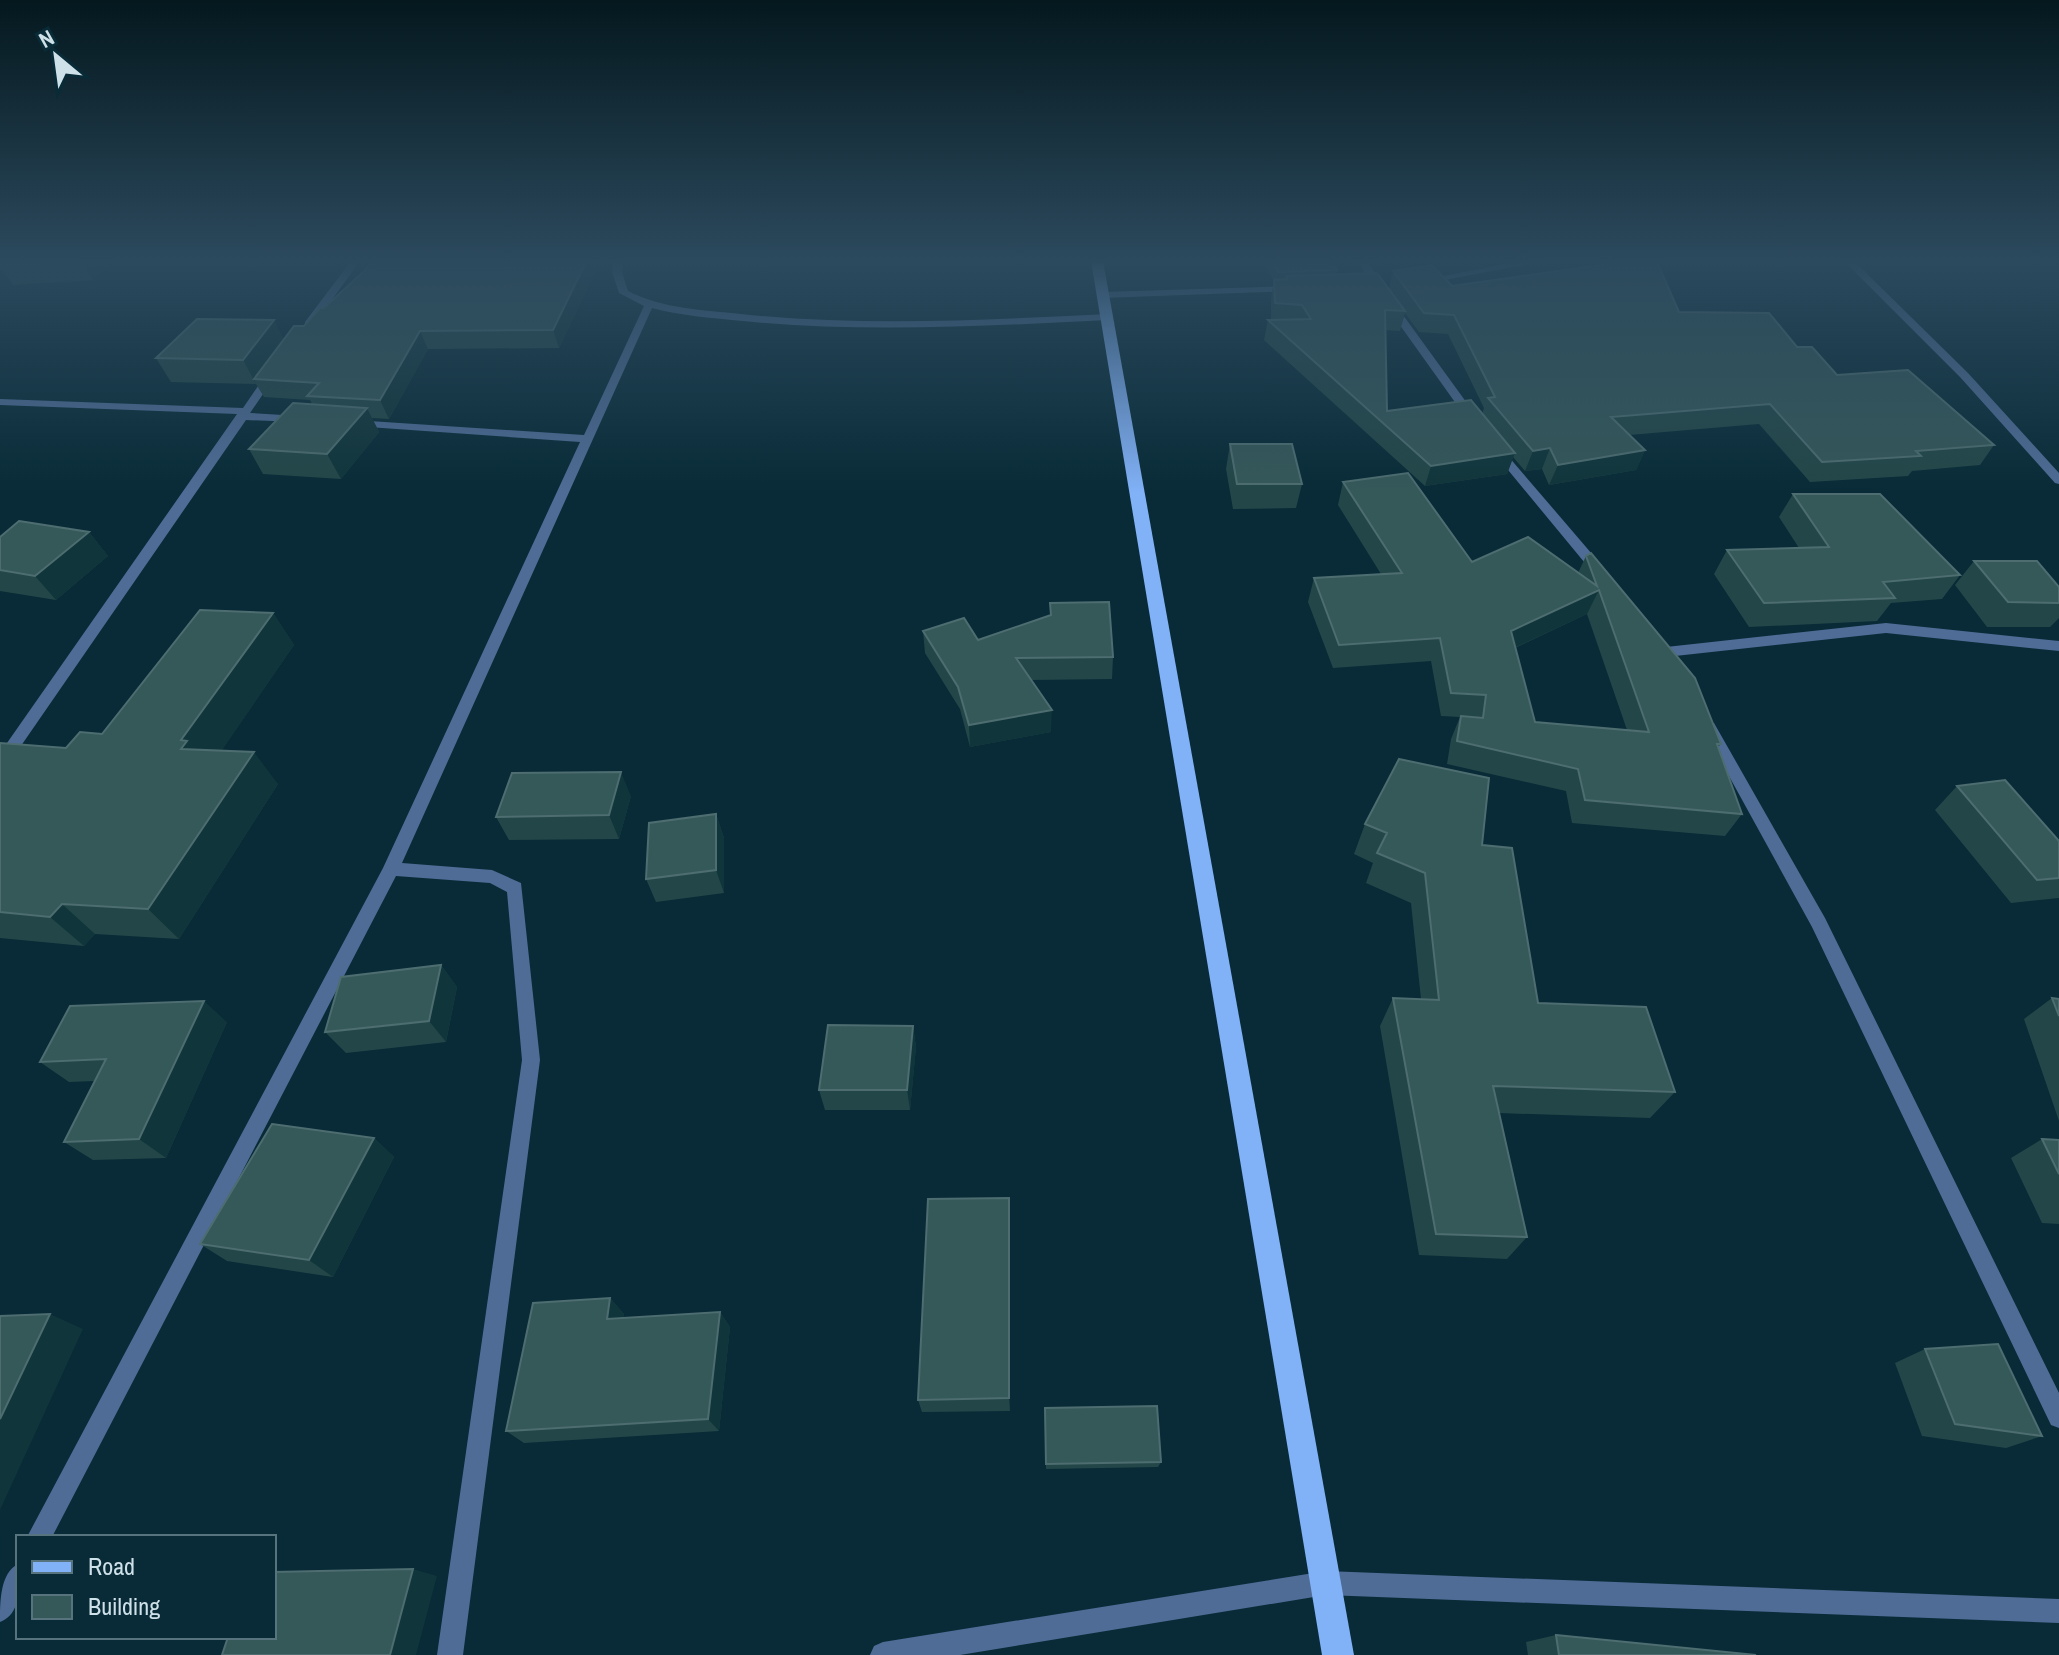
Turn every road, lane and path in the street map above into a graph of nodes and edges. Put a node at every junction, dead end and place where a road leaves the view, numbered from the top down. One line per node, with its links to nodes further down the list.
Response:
1 (634, 338): 10 (street)
2 (1112, 338): 21 (main road)
3 (1413, 338): 12 (street)
4 (1927, 338): 11 (street)
5 (282, 361): 7 (street)
6 (0, 402): 7 (street)
7 (242, 413): 8 (street); 16 (street)
8 (306, 419)
9 (337, 421): 10 (street)
10 (587, 439): 17 (street)
11 (2059, 480)
12 (1607, 582)
13 (2059, 646): 14 (street)
14 (1666, 653)
15 (1697, 707): 18 (street)
16 (0, 765)
17 (391, 869): 19 (street); 24 (street)
18 (2059, 1417)
19 (40, 1535)
20 (16, 1580): 22 (street)
21 (1326, 1583): 23 (street); 25 (street); 26 (main road)
22 (0, 1610)
23 (2059, 1611)
24 (450, 1655)
25 (883, 1655)
26 (1338, 1655)

